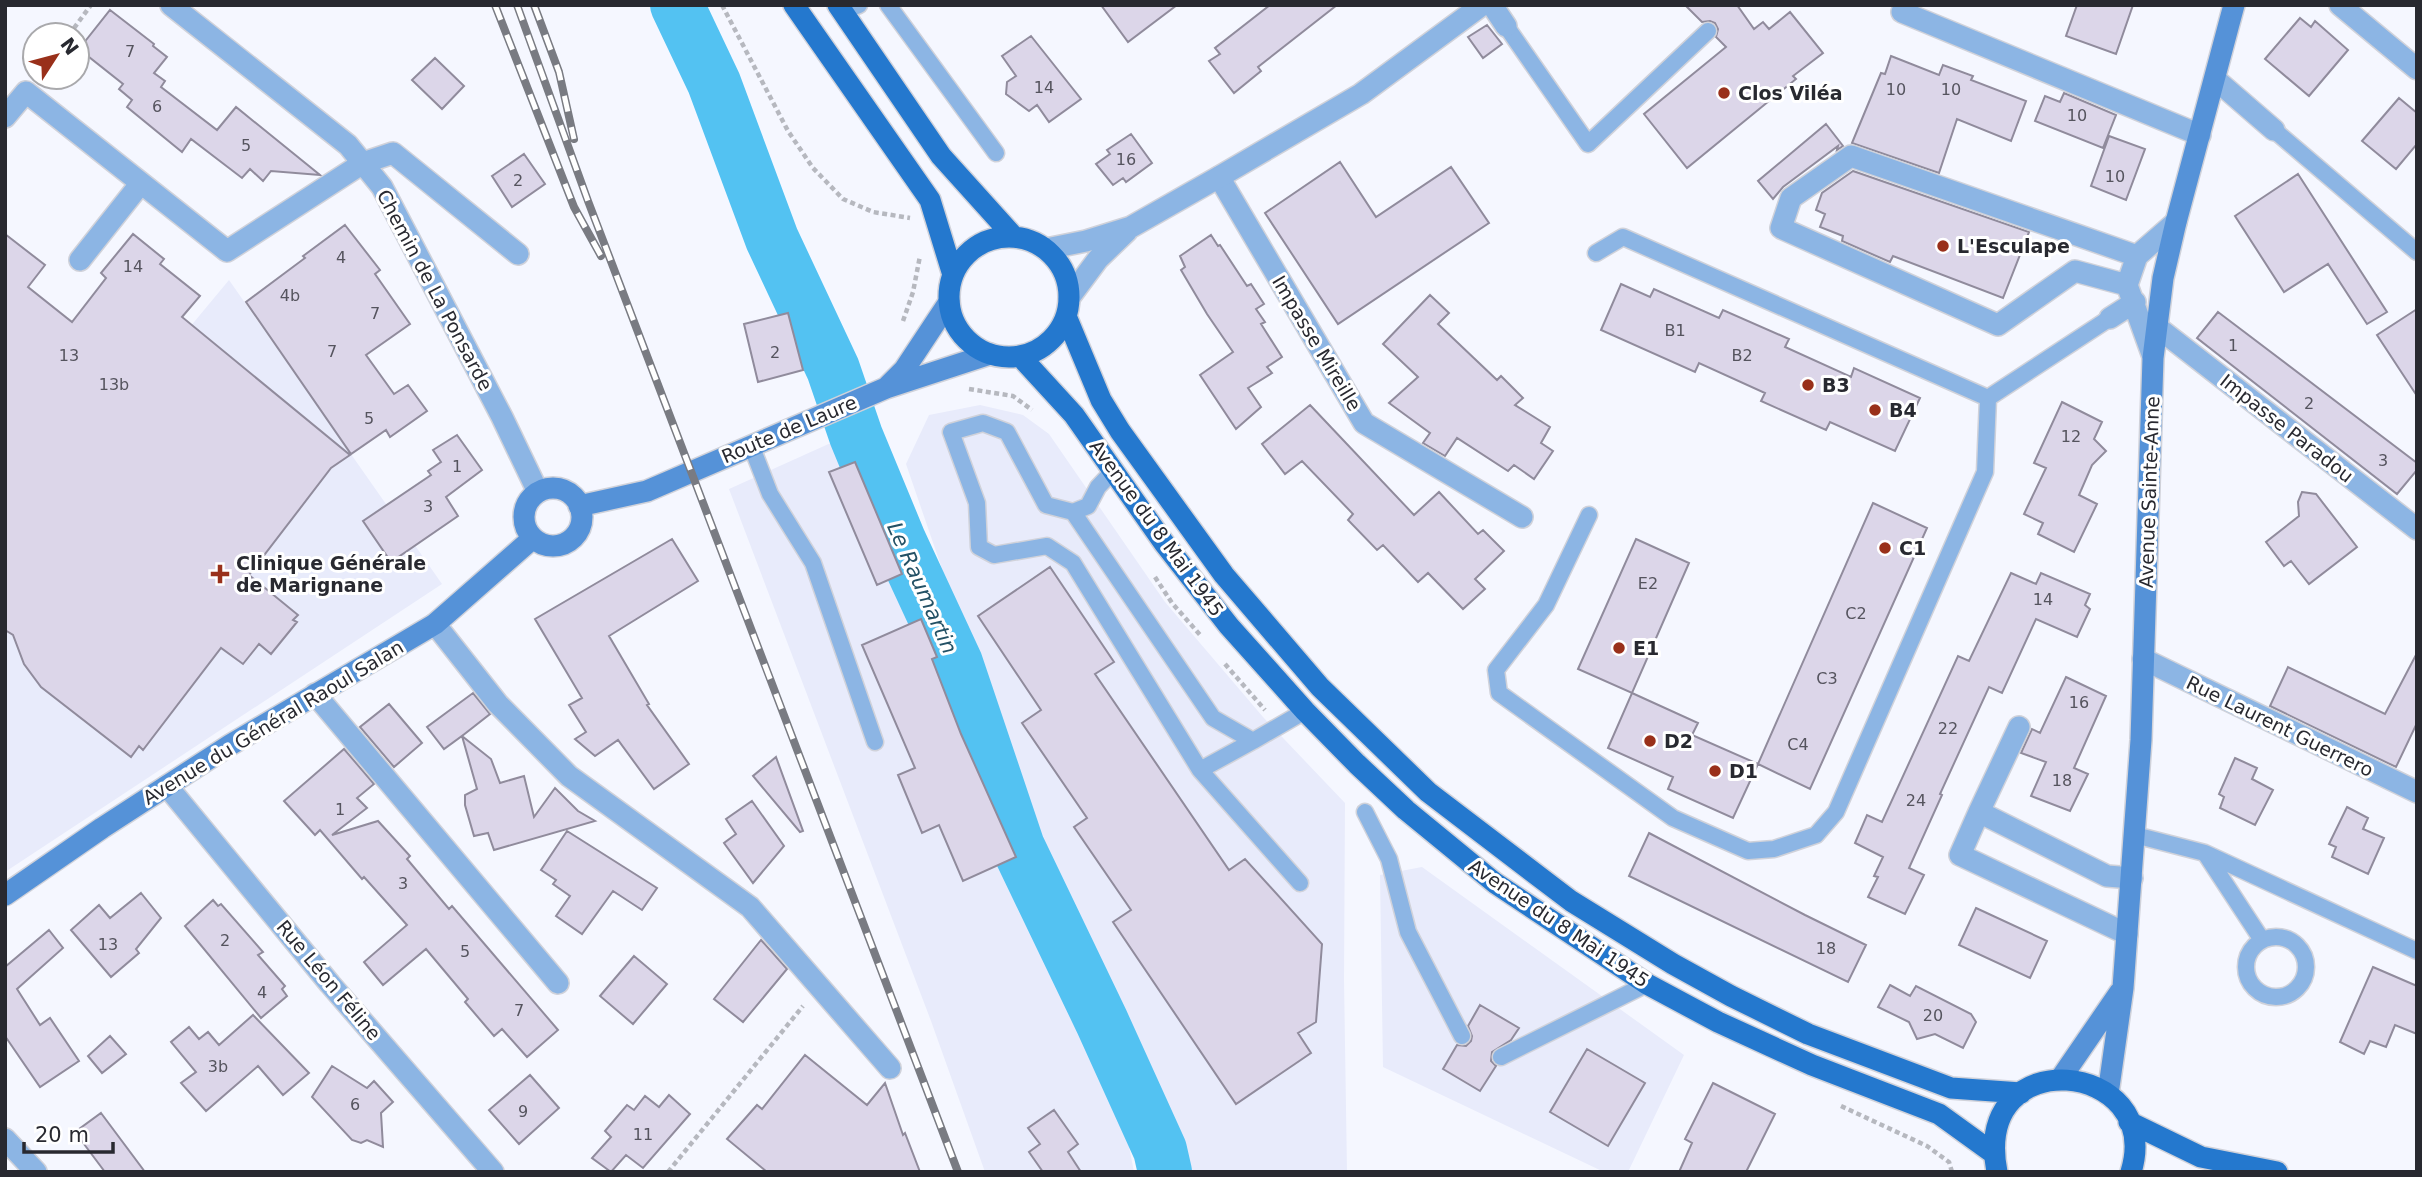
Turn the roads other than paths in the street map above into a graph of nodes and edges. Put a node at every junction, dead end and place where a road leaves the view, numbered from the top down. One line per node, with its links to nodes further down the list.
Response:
1 (171, 5): 18 (street, Chemin de La Ponsarde)
2 (794, 5): 30 (main road)
3 (888, 5): 17 (lane)
4 (1482, 5): 19 (street)
5 (1492, 5): 10 (street)
6 (2234, 5): 13 (main road, Avenue Sainte-Anne)
7 (2340, 5): 12 (street)
8 (847, 7): 23 (main road)
9 (1902, 12): 16 (street)
10 (1506, 26): 11 (lane)
11 (1708, 31)
12 (2417, 69)
13 (2215, 79): 15 (street); 16 (main road, Avenue Sainte-Anne)
14 (5, 117): 20 (street)
15 (2274, 130): 25 (lane)
16 (2200, 135): 21 (main road, Avenue Sainte-Anne)
17 (996, 153)
18 (363, 163): 20 (street); 27 (street); 43 (street, Chemin de La Ponsarde)
19 (1219, 177): 22 (street); 47 (street, Impasse Mireille)
20 (141, 183): 29 (street)
21 (2176, 222): 28 (street); 35 (main road, Avenue Sainte-Anne)
22 (1131, 227): 24 (street); 33 (street)
23 (1014, 237): 24 (main road); 30 (main road)
24 (1046, 249): 33 (main road)
25 (2417, 252)
26 (1596, 253): 40 (lane)
27 (518, 254)
28 (2137, 256): 31 (street); 31 (street)
29 (80, 260)
30 (953, 275): 32 (main road)
31 (2131, 294): 34 (street); 38 (street)
32 (949, 302): 36 (main road); 39 (main road, Route de Laure)
33 (1067, 307): 37 (main road); 77 (main road, Avenue du 8 Mai 1945)
34 (2110, 318): 40 (lane)
35 (2157, 327): 38 (main road, Avenue Sainte-Anne); 48 (street, Impasse Paradou)
36 (989, 354): 37 (main road); 39 (main road, Route de Laure)
37 (1020, 356): 42 (main road, Avenue du 8 Mai 1945)
38 (2153, 358): 51 (main road, Avenue Sainte-Anne)
39 (886, 388): 41 (main road, Route de Laure)
40 (1988, 398): 46 (lane)
41 (751, 445): 44 (main road, Route de Laure); 56 (lane)
42 (1114, 470): 45 (lane); 53 (main road, Avenue du 8 Mai 1945)
43 (538, 492): 44 (main road); 49 (main road)
44 (579, 506): 49 (main road)
45 (1073, 512): 55 (lane); 57 (lane)
46 (1589, 515)
47 (1522, 517)
48 (2417, 529)
49 (533, 538): 50 (main road, Avenue du Général Raoul Salan)
50 (435, 624): 52 (main road, Avenue du Général Raoul Salan); 75 (street)
51 (2143, 659): 59 (street, Rue Laurent Guerrero); 62 (main road, Avenue Sainte-Anne)
52 (316, 694): 58 (main road, Avenue du Général Raoul Salan); 70 (street)
53 (1306, 711): 55 (lane); 71 (main road, Avenue du 8 Mai 1945)
54 (2019, 727): 61 (street)
55 (1253, 741): 57 (lane)
56 (875, 742)
57 (1200, 770): 65 (lane)
58 (167, 786): 66 (main road, Avenue du Général Raoul Salan); 83 (street, Rue Léon Féline)
59 (2417, 792)
60 (1365, 812): 73 (lane)
61 (1979, 812): 64 (street); 67 (street)
62 (2135, 835): 63 (lane); 64 (main road, Avenue Sainte-Anne)
63 (2204, 853): 68 (lane); 69 (lane)
64 (2132, 878): 67 (main road, Avenue Sainte-Anne)
65 (1300, 883)
66 (5, 895)
67 (2127, 934): 72 (main road, Avenue Sainte-Anne)
68 (2262, 940)
69 (2417, 951)
70 (558, 983)
71 (1647, 984): 74 (lane); 81 (main road, Avenue du 8 Mai 1945)
72 (2123, 988): 76 (main road); 78 (main road, Avenue Sainte-Anne)
73 (1462, 1036)
74 (1501, 1058)
75 (890, 1068)
76 (2061, 1078): 77 (main road); 78 (main road)
77 (2021, 1093): 81 (main road)
78 (2108, 1094): 79 (main road)
79 (2129, 1122): 84 (main road); 85 (main road)
80 (5, 1139): 82 (street)
81 (1995, 1162)
82 (36, 1172)
83 (493, 1172)
84 (2131, 1172)
85 (2277, 1172)

